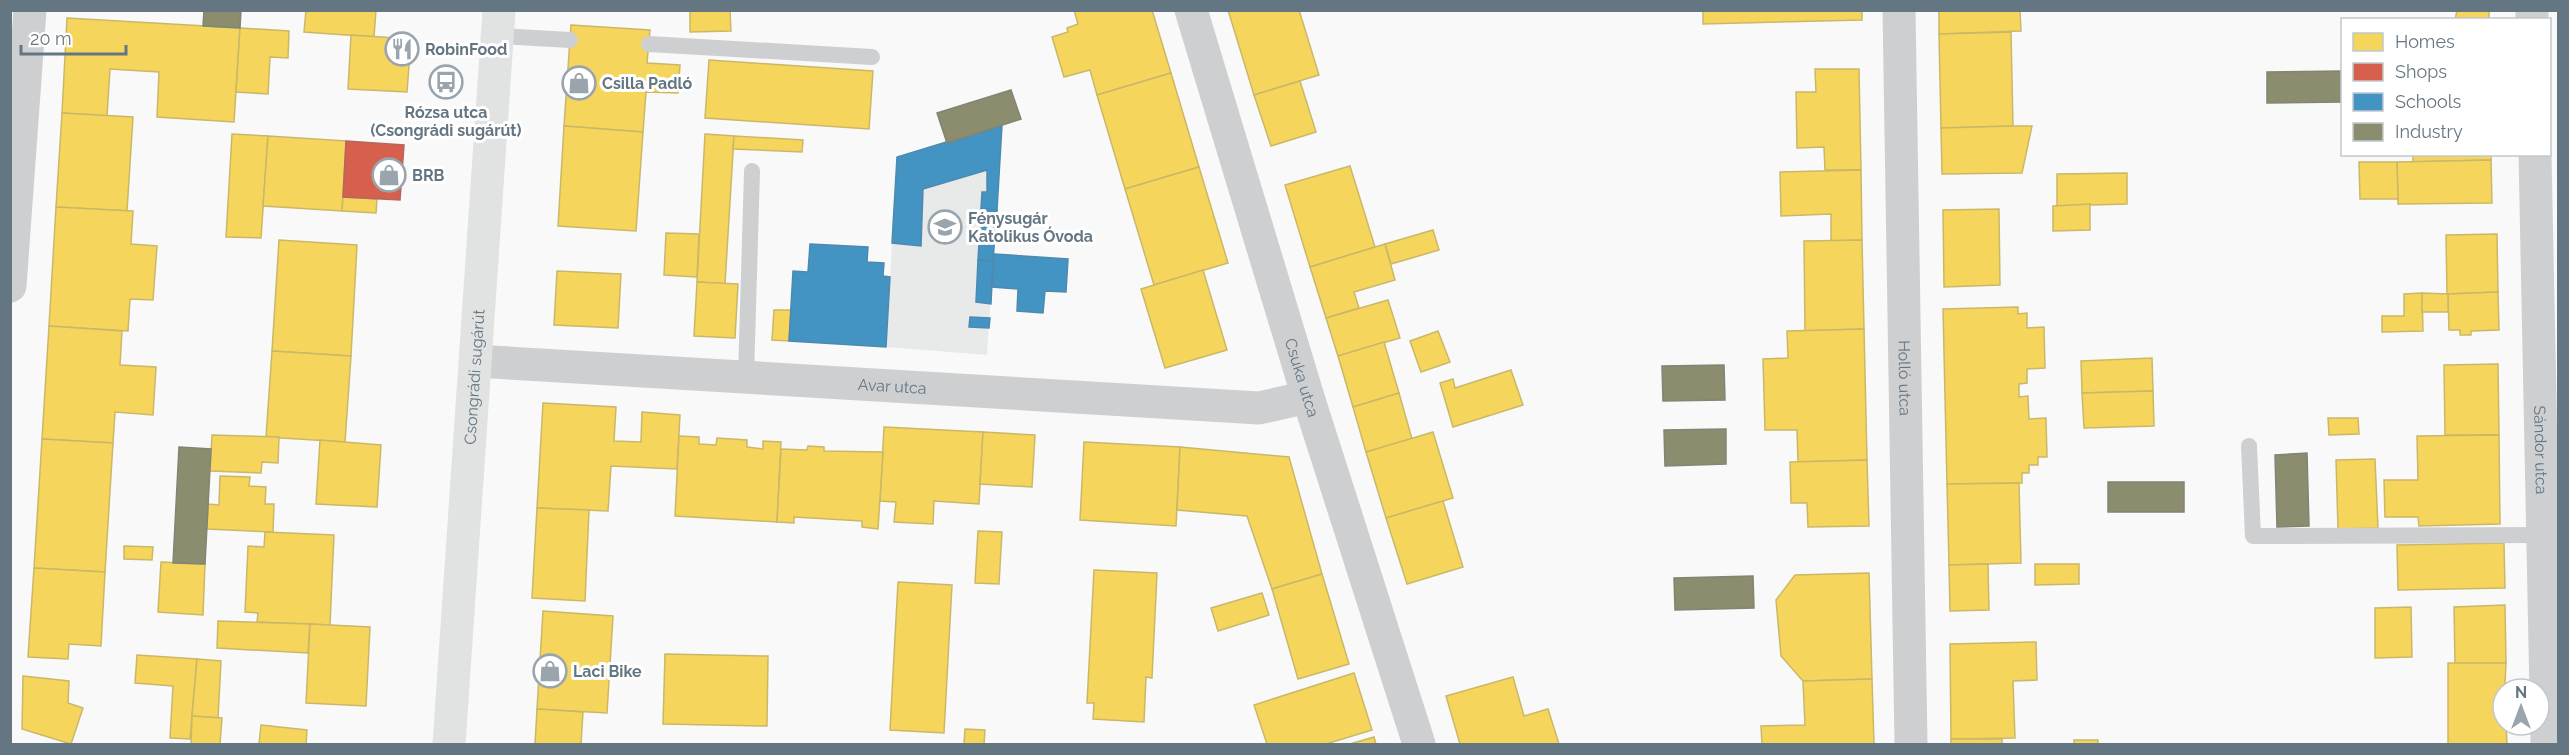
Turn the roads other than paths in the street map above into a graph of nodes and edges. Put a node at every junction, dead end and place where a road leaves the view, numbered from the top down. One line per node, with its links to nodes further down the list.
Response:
1 (30, 10): 10 (street)
2 (1191, 10): 13 (street, Csuka utca)
3 (1899, 10): 18 (street, Holló utca)
4 (498, 23): 5 (lane); 11 (main road, Csongrádi sugárút)
5 (570, 40)
6 (649, 44): 7 (lane)
7 (872, 57)
8 (2535, 156): 15 (street, Sándor utca)
9 (752, 171): 12 (lane)
10 (10, 286)
11 (476, 361): 12 (street, Avar utca); 16 (main road, Csongrádi sugárút)
12 (746, 377): 13 (street, Avar utca)
13 (1308, 397): 17 (street, Csuka utca)
14 (2249, 446): 15 (lane)
15 (2543, 535): 19 (street, Sándor utca)
16 (449, 744)
17 (1419, 744)
18 (1911, 744)
19 (2547, 744)

